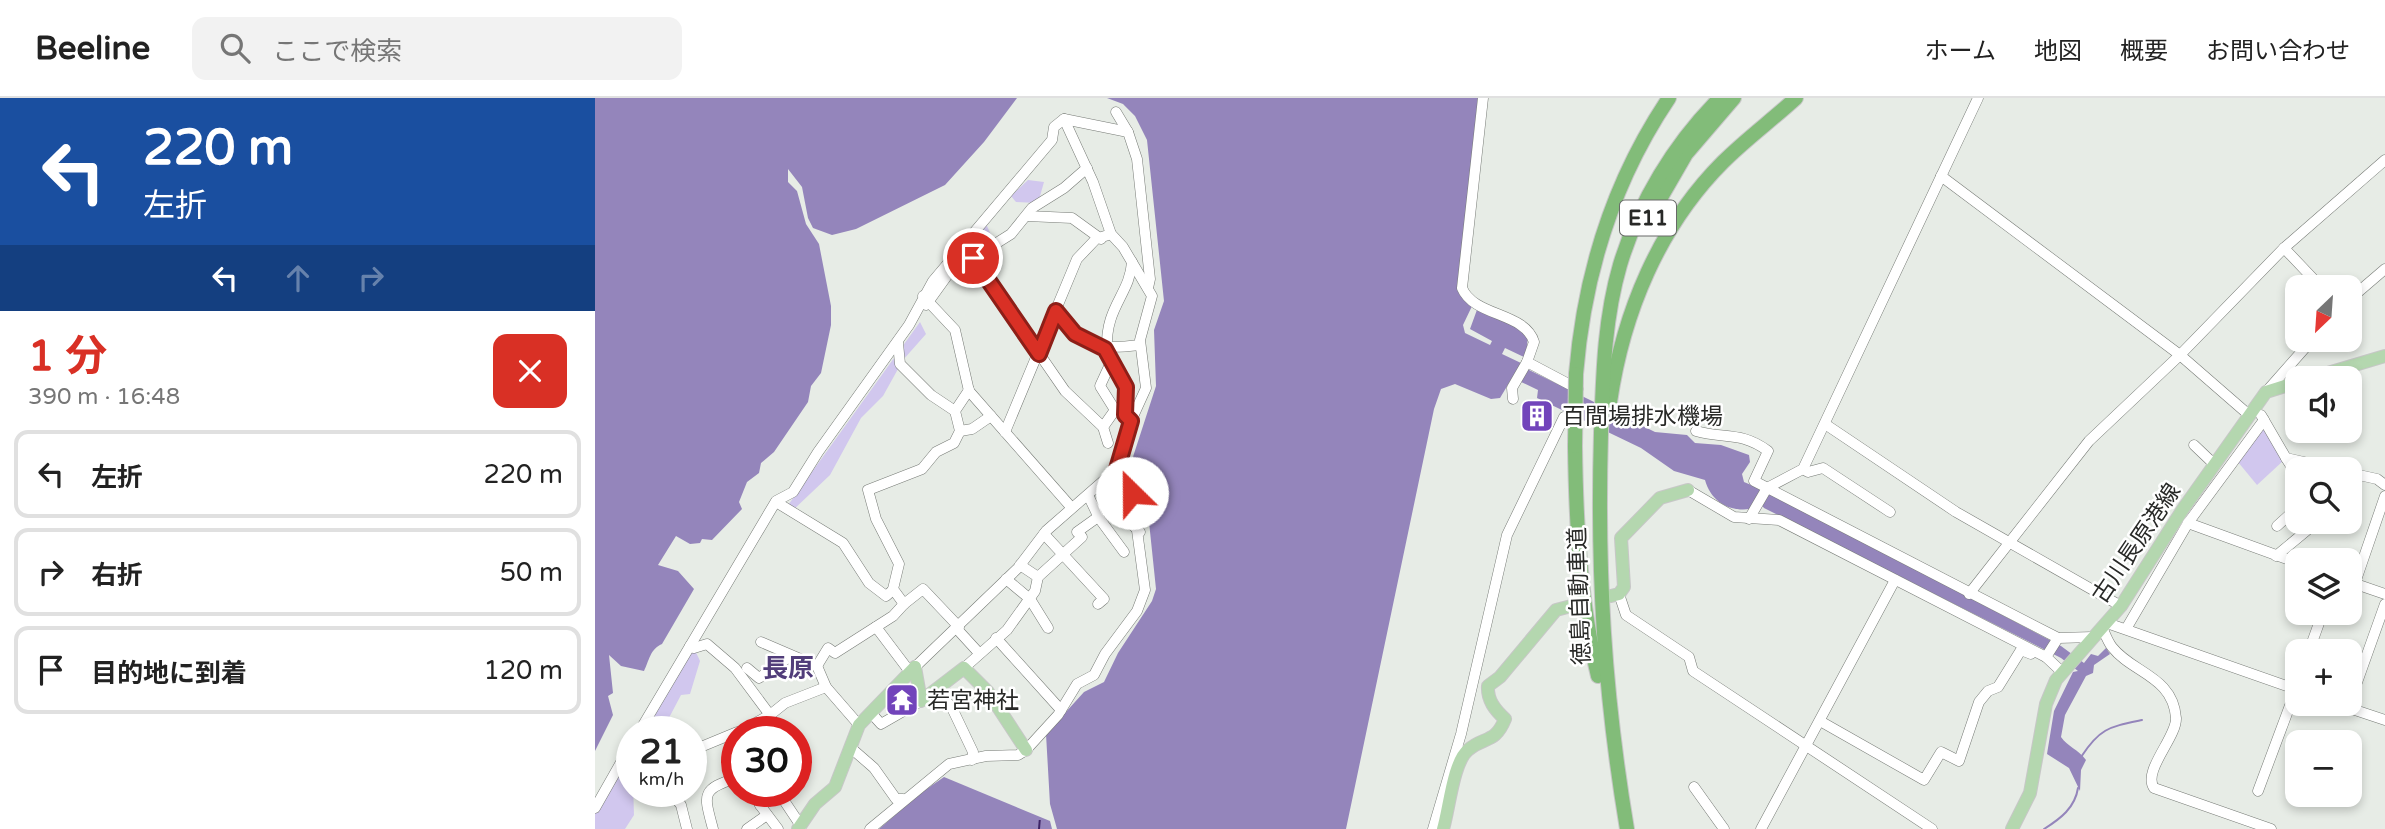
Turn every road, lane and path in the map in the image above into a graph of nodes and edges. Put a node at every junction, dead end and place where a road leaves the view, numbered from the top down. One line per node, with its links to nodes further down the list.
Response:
1 (1483, 98): 33 (street)
2 (1669, 98): 35 (highway)
3 (1720, 98): 32 (highway, 徳島自動車道 / E11)
4 (1734, 98): 32 (highway, 徳島自動車道 / E11)
5 (1796, 98): 36 (highway)
6 (1978, 98): 12 (street)
7 (1117, 113): 9 (street)
8 (1064, 119): 9 (street); 11 (street); 22 (street)
9 (1128, 132): 20 (street)
10 (2385, 160): 15 (street)
11 (1087, 168): 13 (street); 14 (street)
12 (1941, 176): 29 (street); 47 (street)
13 (1027, 216): 14 (street); 16 (street)
14 (1106, 236): 17 (street); 23 (street)
15 (2284, 248): 19 (street); 29 (street)
16 (973, 258): 22 (street); 28 (street)
17 (1132, 262): 20 (street); 26 (street)
18 (2385, 269): 21 (street)
19 (2310, 275)
20 (1148, 288): 25 (street)
21 (2363, 288)
22 (926, 299): 24 (street); 38 (street)
23 (1056, 311): 26 (street); 28 (street)
24 (898, 343): 42 (street); 65 (street)
25 (1140, 345): 26 (street); 46 (street)
26 (1106, 349): 31 (street)
27 (2301, 352): 39 (street)
28 (1039, 354): 48 (street); 51 (street)
29 (2180, 355): 41 (street); 78 (street)
30 (2385, 356): 34 (main road)
31 (1112, 360): 46 (street); 48 (street)
32 (1604, 360): 36 (highway, 徳島自動車道 / E11)
33 (1525, 363): 35 (street); 40 (street)
34 (2351, 366)
35 (1577, 382): 132 (highway, bridge)
36 (1608, 382): 132 (highway, 徳島自動車道 / E11)
37 (2285, 386): 39 (main road)
38 (969, 390): 42 (street); 43 (street)
39 (2266, 391): 41 (main road, 古川長原港線)
40 (1513, 399)
41 (2251, 410): 45 (street); 55 (main road, 古川長原港線)
42 (955, 411): 49 (street)
43 (991, 416): 49 (street); 51 (street)
44 (1564, 417): 153 (street)
45 (2264, 420): 54 (street); 72 (street)
46 (1131, 421): 56 (street)
47 (1825, 424): 57 (street); 78 (street)
48 (1103, 427): 52 (street)
49 (960, 431): 89 (street)
50 (1696, 431): 61 (street)
51 (1005, 432): 66 (street)
52 (1108, 443)
53 (2194, 445): 55 (street)
54 (2285, 457)
55 (2215, 465): 98 (main road, 古川長原港線)
56 (1117, 469): 59 (street); 75 (street)
57 (1803, 469): 61 (street); 68 (street)
58 (2362, 475): 60 (street)
59 (1101, 485): 63 (street); 75 (street)
60 (2385, 485)
61 (1765, 489): 70 (street); 90 (street)
62 (1688, 490): 70 (street); 92 (main road)
63 (1088, 495): 66 (street); 69 (street)
64 (2385, 496): 82 (street)
65 (776, 502): 67 (street); 74 (street)
66 (1071, 507): 76 (street)
67 (785, 509): 74 (street); 89 (street)
68 (1890, 512)
69 (1098, 517): 79 (street); 80 (street)
70 (1750, 517): 87 (street)
71 (2285, 519): 73 (street)
72 (2189, 523): 81 (street); 103 (street)
73 (2277, 526)
74 (762, 527): 109 (street)
75 (1140, 531): 123 (street)
76 (1044, 534): 80 (street); 84 (street)
77 (2303, 534): 81 (street)
78 (2007, 543): 90 (street); 98 (street)
79 (1124, 552)
80 (1063, 553): 85 (street); 95 (street)
81 (2276, 556): 83 (street)
82 (2362, 557)
83 (2285, 559)
84 (1020, 565): 85 (street); 86 (street)
85 (1038, 577): 93 (street)
86 (1006, 579): 93 (street); 100 (street)
87 (1895, 580): 111 (street); 129 (street)
88 (2362, 586): 91 (street)
89 (893, 590): 94 (street)
90 (1969, 594): 105 (street)
91 (2385, 594)
92 (1615, 595): 133 (street)
93 (1030, 598): 101 (street); 104 (street)
94 (904, 604): 99 (street); 100 (street)
95 (1098, 604)
96 (1579, 604): 154 (main road)
97 (2385, 604): 106 (street)
98 (2121, 606): 102 (main road, 古川長原港線)
99 (876, 627): 113 (street); 117 (street)
100 (958, 628): 110 (street); 117 (street)
101 (1048, 628)
102 (2100, 629): 103 (street); 105 (street); 118 (main road, 古川長原港線); 160 (street)
103 (2126, 629): 119 (street)
104 (996, 638): 110 (street); 123 (street)
105 (2057, 639): 111 (street)
106 (2372, 640): 108 (street); 116 (street)
107 (761, 642): 112 (street)
108 (2385, 645)
109 (690, 646): 126 (street); 127 (street)
110 (978, 652): 115 (street)
111 (2045, 655): 118 (street); 129 (street)
112 (791, 656): 113 (street); 114 (street)
113 (817, 666): 120 (street)
114 (747, 668)
115 (964, 668): 121 (main road); 135 (main road)
116 (2362, 668)
117 (912, 670): 122 (main road); 125 (main road)
118 (2064, 670): 159 (main road, 古川長原港線)
119 (2285, 684)
120 (826, 687): 126 (street); 131 (street)
121 (937, 690): 122 (main road); 136 (street)
122 (921, 701): 125 (street)
123 (1061, 710): 135 (street)
124 (2362, 710): 130 (street)
125 (872, 714): 131 (main road)
126 (770, 715)
127 (648, 716)
128 (2286, 716): 140 (street)
129 (1820, 720): 133 (street)
130 (2385, 720)
131 (859, 725): 134 (main road)
132 (1611, 728): 155 (highway, 徳島自動車道 / E11)
133 (1806, 746): 157 (street); 158 (street)
134 (851, 748): 141 (street); 147 (main road)
135 (1026, 750): 136 (street)
136 (972, 760): 141 (street)
137 (616, 771): 145 (street)
138 (721, 783): 149 (street)
139 (1694, 787): 156 (street)
140 (2258, 792)
141 (903, 799): 152 (street)
142 (682, 807): 148 (street)
143 (761, 807): 146 (street)
144 (791, 807): 147 (street)
145 (595, 808)
146 (767, 815): 150 (street); 151 (street)
147 (800, 827)
148 (687, 829)
149 (713, 829)
150 (747, 829)
151 (778, 829)
152 (870, 829)
153 (1433, 829)
154 (1443, 829)
155 (1627, 829)
156 (1727, 829)
157 (1761, 829)
158 (1932, 829)
159 (2012, 829)
160 (2271, 829)

